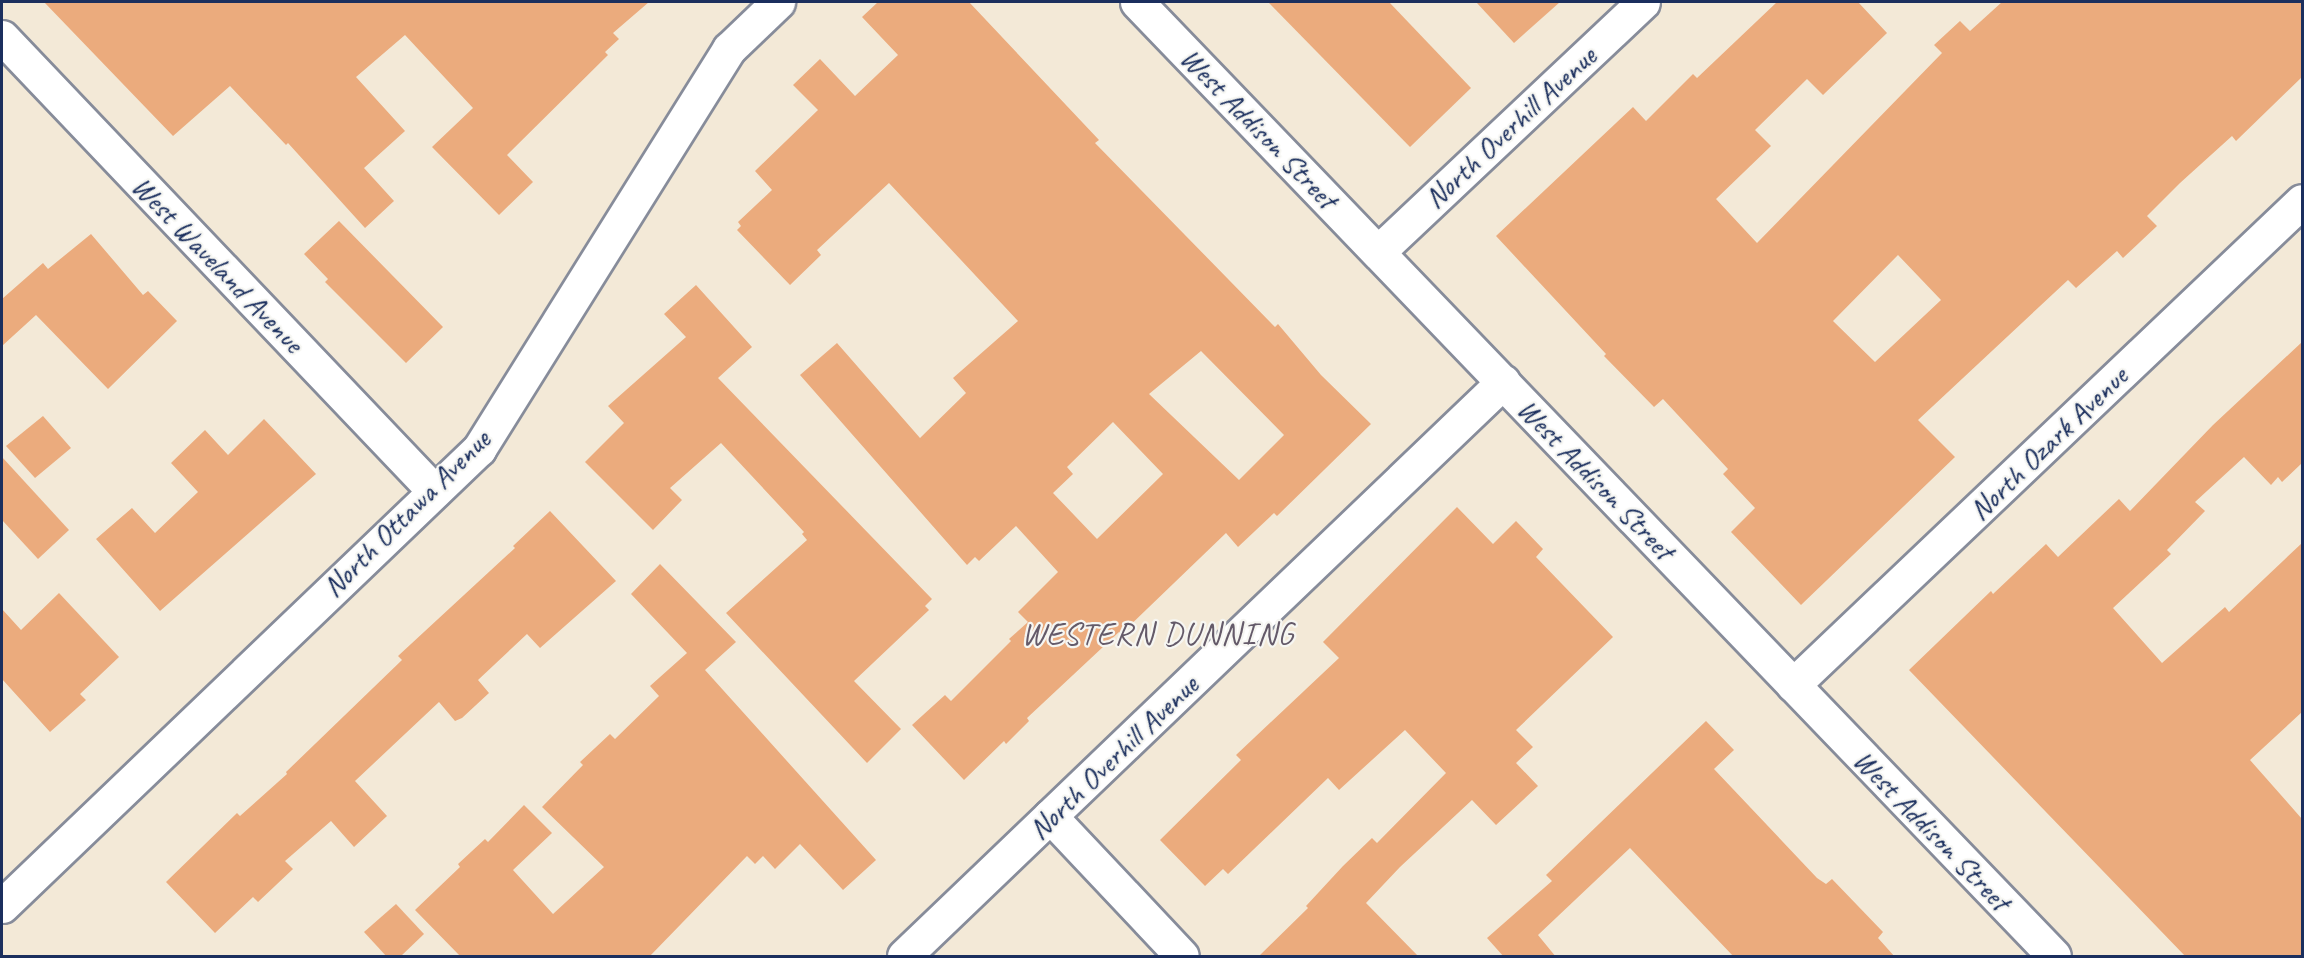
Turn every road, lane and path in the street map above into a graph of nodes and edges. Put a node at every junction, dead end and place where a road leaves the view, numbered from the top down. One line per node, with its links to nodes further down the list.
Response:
1 (778, 2): 8 (street, North Ottawa Avenue)
2 (1137, 2): 6 (street, West Addison Street)
3 (1643, 2): 6 (street, North Overhill Avenue)
4 (2, 37): 8 (street, West Waveland Avenue)
5 (2302, 201): 9 (street, North Ozark Avenue)
6 (1378, 252): 7 (street, West Addison Street)
7 (1503, 382): 9 (street, West Addison Street); 10 (street, North Overhill Avenue)
8 (434, 490): 11 (street, North Ottawa Avenue)
9 (1793, 685): 14 (street, West Addison Street)
10 (1050, 816): 12 (street, North Overhill Avenue); 13 (street)
11 (2, 906)
12 (904, 957)
13 (1182, 957)
14 (2054, 957)

